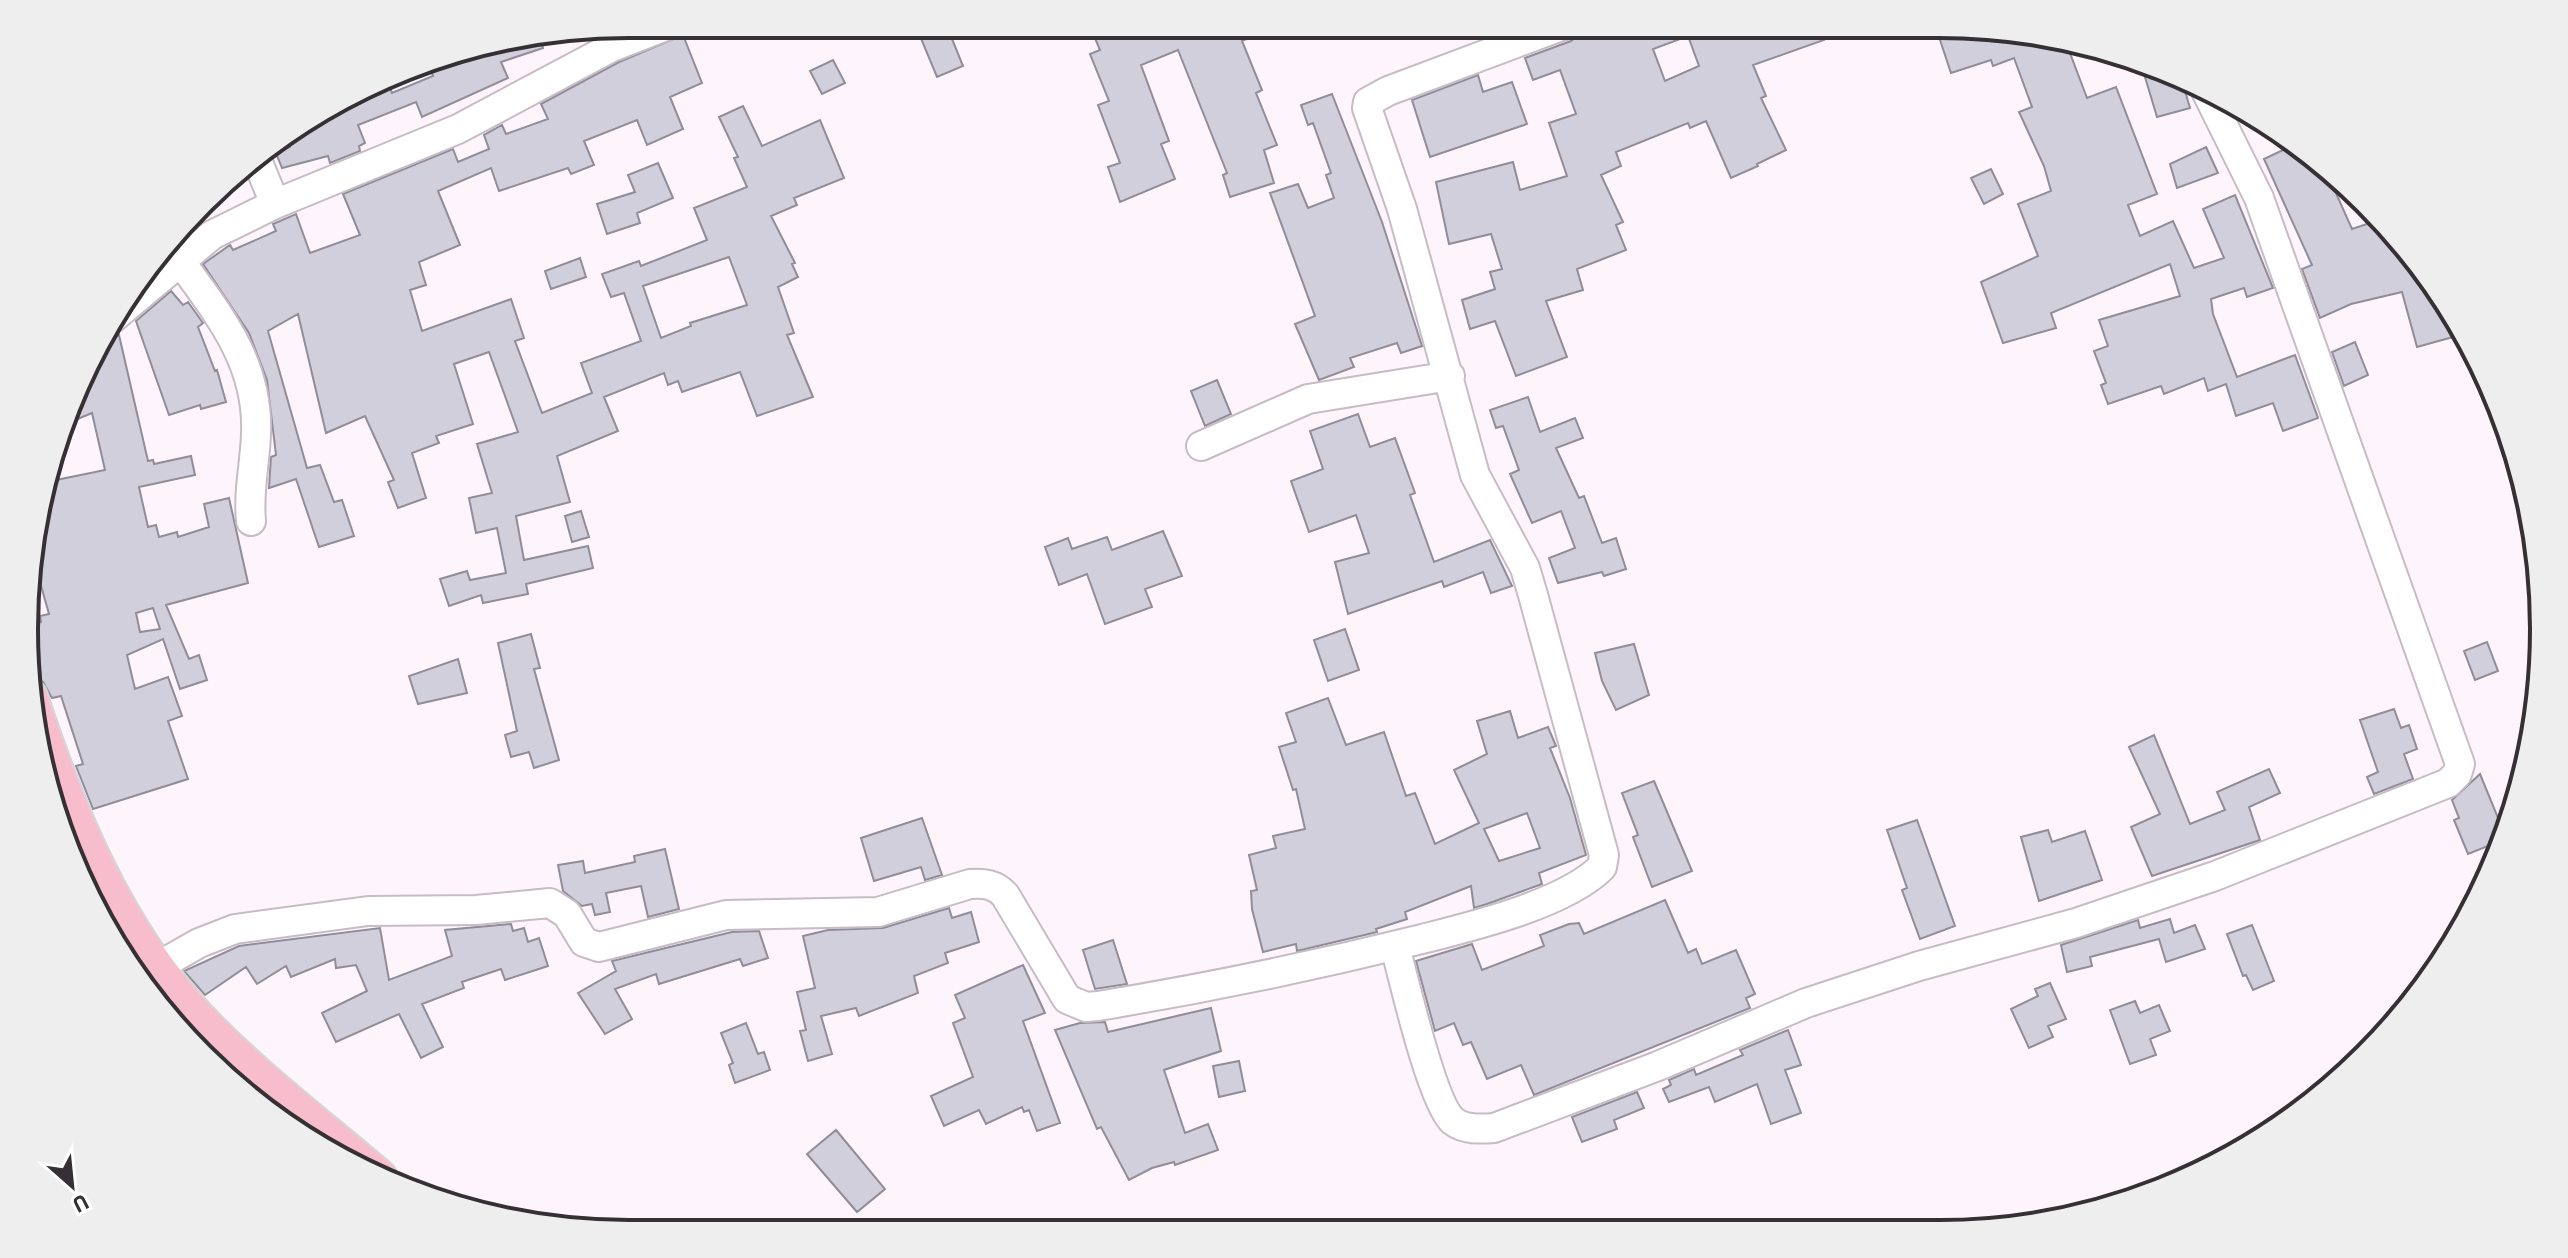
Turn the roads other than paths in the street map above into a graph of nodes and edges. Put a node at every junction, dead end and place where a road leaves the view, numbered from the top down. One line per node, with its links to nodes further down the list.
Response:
1 (632, 38): 5 (street)
2 (1529, 38): 8 (street)
3 (2213, 106): 12 (street)
4 (260, 167): 5 (street)
5 (275, 204): 6 (street)
6 (180, 261): 7 (street); 10 (street)
7 (145, 291)
8 (1450, 376): 9 (street); 12 (street)
9 (1201, 446)
10 (251, 521)
11 (64, 802): 13 (main road)
12 (1395, 946): 13 (street)
13 (149, 972): 14 (main road)
14 (341, 1145)

